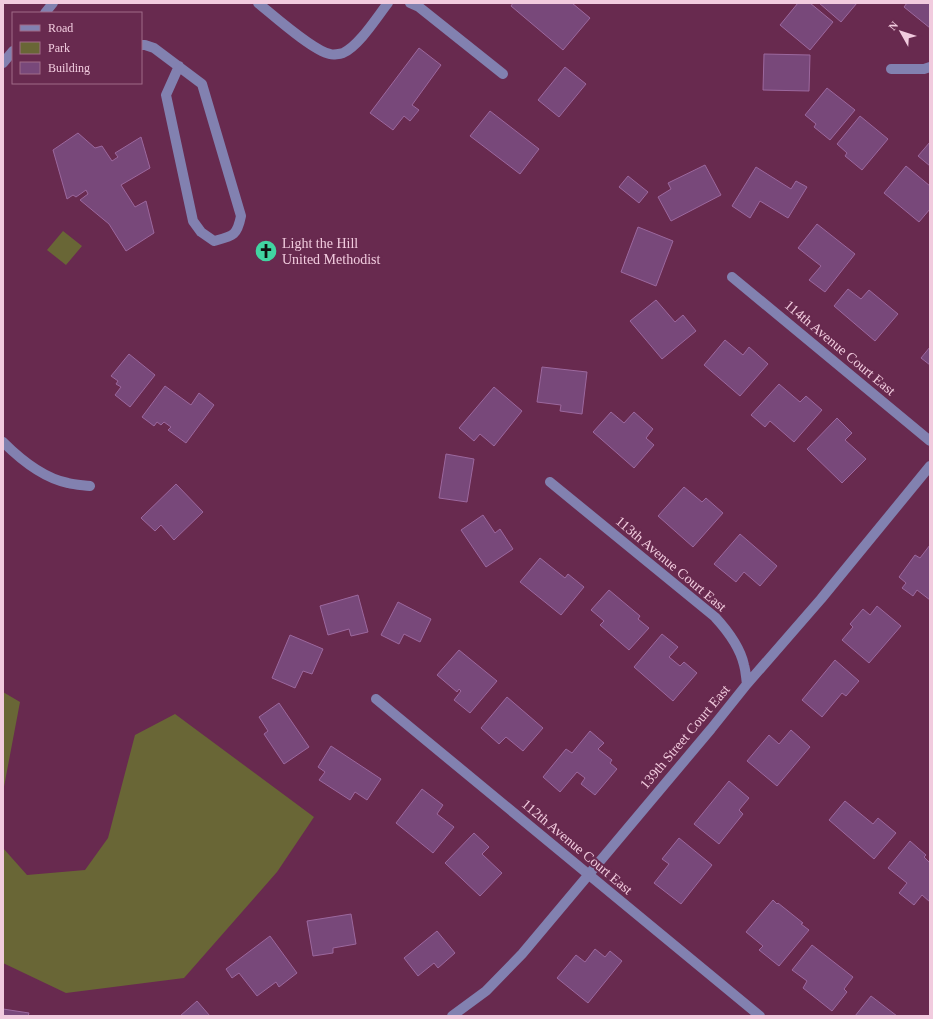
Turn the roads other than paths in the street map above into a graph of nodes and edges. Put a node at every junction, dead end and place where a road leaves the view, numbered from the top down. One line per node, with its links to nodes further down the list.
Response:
1 (53, 3): 5 (street)
2 (258, 3): 3 (street)
3 (388, 3)
4 (410, 3): 12 (street)
5 (46, 12)
6 (142, 45): 9 (street)
7 (12, 52): 8 (street)
8 (3, 62)
9 (178, 66): 9 (street)
10 (930, 67): 11 (street)
11 (891, 69)
12 (503, 74)
13 (732, 277): 14 (street, 114th Avenue Court East)
14 (930, 441)
15 (3, 442): 18 (street)
16 (930, 466): 19 (street, 139th Street Court East)
17 (550, 482): 19 (street, 113th Avenue Court East)
18 (90, 486)
19 (747, 684): 21 (street, 139th Street Court East)
20 (376, 698): 21 (street, 112th Avenue Court East)
21 (588, 874): 22 (street, 139th Street Court East); 23 (street, 112th Avenue Court East)
22 (452, 1016)
23 (760, 1016)

